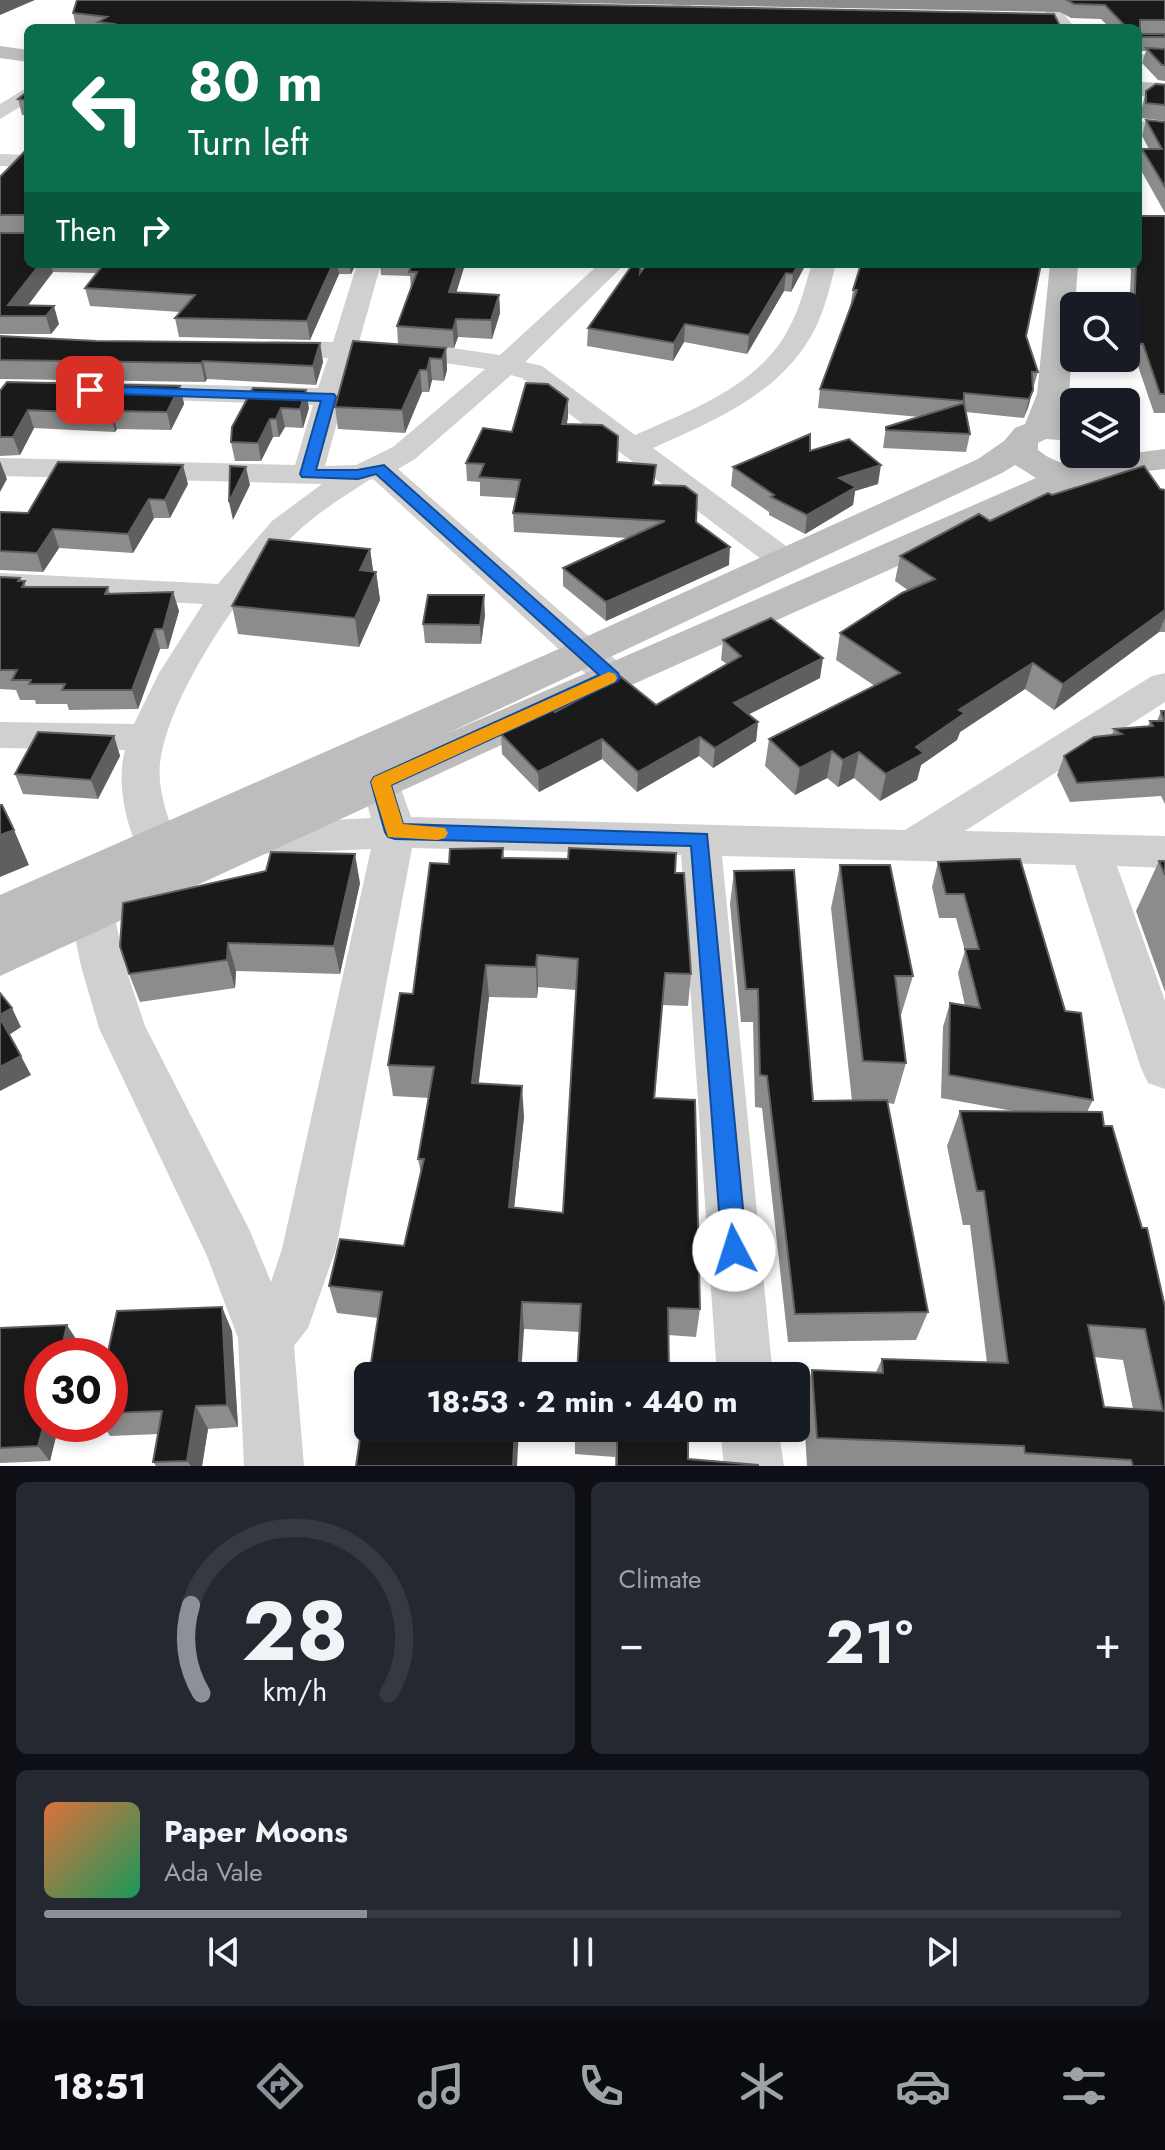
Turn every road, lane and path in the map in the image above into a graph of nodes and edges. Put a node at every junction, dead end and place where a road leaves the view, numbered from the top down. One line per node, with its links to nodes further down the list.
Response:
1 (1044, 0): 5 (street)
2 (658, 13): 3 (street)
3 (688, 14)
4 (1029, 19): 5 (street)
5 (1063, 24)
6 (1142, 41): 7 (street)
7 (1165, 41)
8 (0, 54): 9 (street)
9 (24, 56)
10 (1142, 57): 11 (lane)
11 (1165, 58)
12 (1142, 79): 13 (street)
13 (1165, 79)
14 (1142, 89): 15 (street)
15 (1165, 90)
16 (24, 96): 17 (street)
17 (0, 116): 18 (street)
18 (24, 119)
19 (1142, 127): 20 (street)
20 (1165, 129)
21 (0, 153): 22 (street)
22 (24, 153)
23 (0, 160): 24 (street)
24 (24, 161)
25 (368, 268): 32 (street)
26 (609, 268): 33 (street)
27 (823, 268): 38 (street)
28 (1064, 268): 37 (street)
29 (1086, 268): 30 (street)
30 (1085, 292)
31 (250, 349): 32 (street)
32 (344, 351): 33 (street); 35 (street)
33 (507, 364): 38 (street); 44 (street)
34 (110, 391): 35 (street)
35 (329, 397): 45 (street)
36 (1060, 433): 37 (street)
37 (1030, 438): 41 (street); 46 (street)
38 (632, 447): 46 (street)
39 (1165, 447): 40 (street)
40 (1140, 457)
41 (1060, 466)
42 (0, 467): 45 (street)
43 (1113, 468): 49 (street)
44 (368, 471): 45 (street); 48 (street); 49 (street)
45 (307, 474)
46 (785, 561): 49 (street)
47 (0, 583): 48 (street)
48 (227, 595): 52 (street)
49 (598, 665): 53 (street); 58 (street)
50 (1165, 685): 57 (street)
51 (0, 735): 52 (street)
52 (147, 737): 58 (street)
53 (381, 782): 54 (street); 55 (street)
54 (395, 832): 55 (street); 56 (street); 65 (street)
55 (255, 839): 61 (street)
56 (700, 839): 57 (street); 66 (street)
57 (914, 844): 59 (street)
58 (157, 846): 62 (street)
59 (1090, 849): 60 (street); 64 (street)
60 (1165, 852)
61 (92, 913): 63 (street); 65 (street)
62 (0, 917)
63 (0, 955)
64 (1165, 1068)
65 (266, 1338): 68 (street)
66 (744, 1362)
67 (751, 1442): 69 (street)
68 (274, 1466)
69 (754, 1466)

